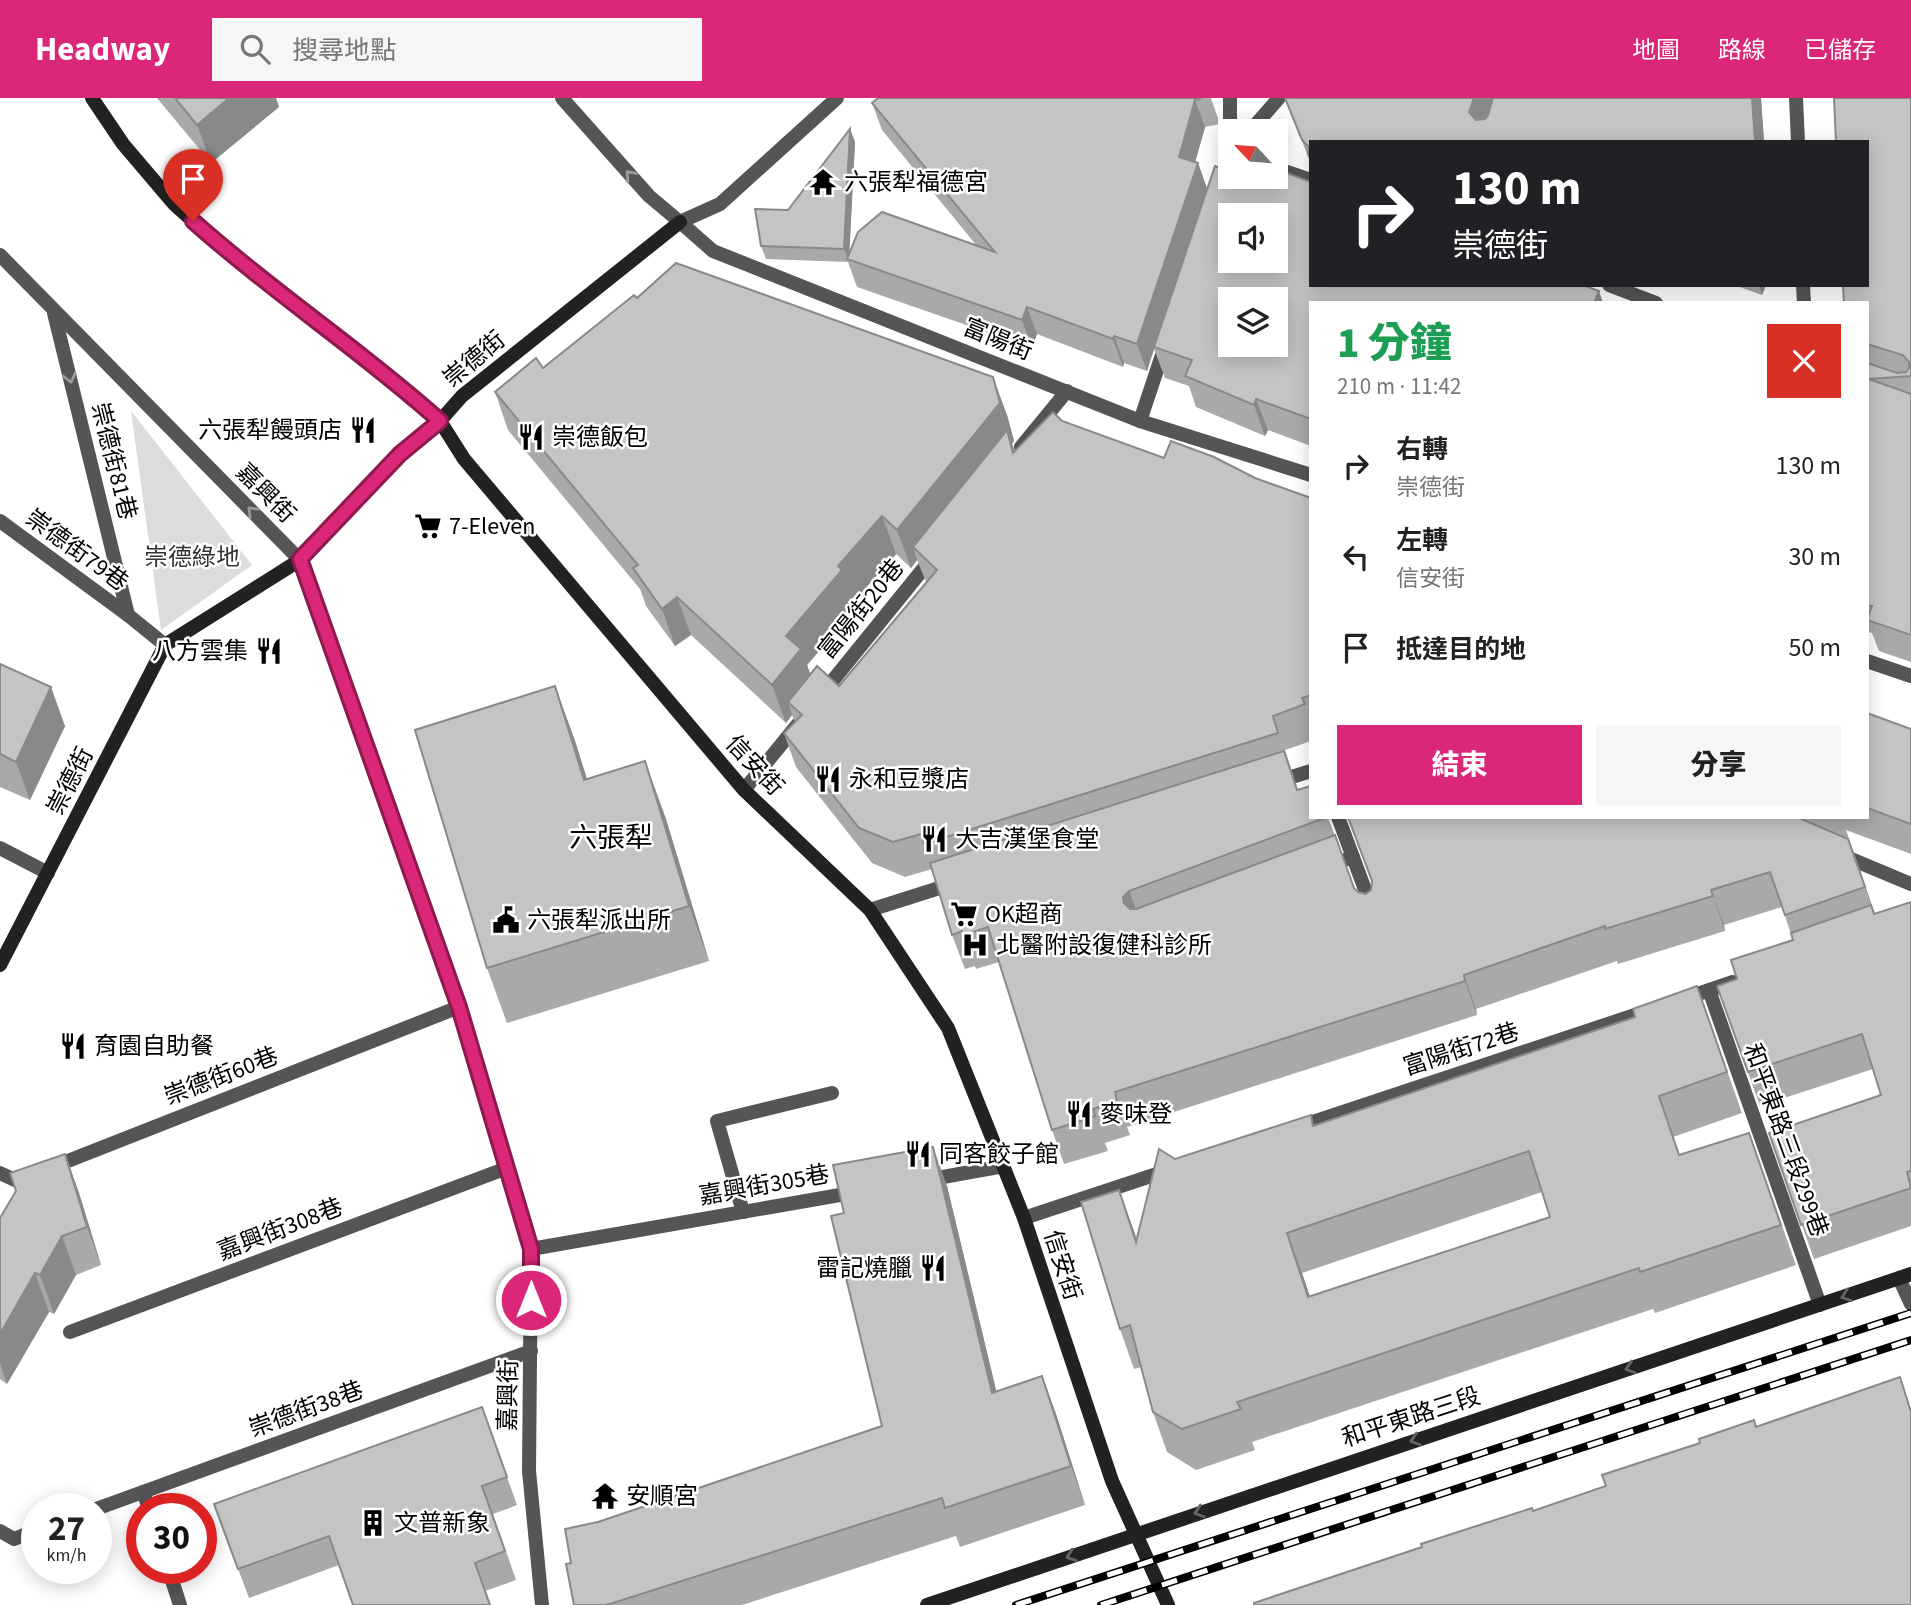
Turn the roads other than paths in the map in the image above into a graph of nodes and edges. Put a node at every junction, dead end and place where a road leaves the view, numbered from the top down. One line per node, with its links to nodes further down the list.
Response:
1 (92, 98): 21 (street, 信安街)
2 (562, 98): 14 (street, 富陽街, one-way to 2)
3 (837, 98): 14 (street, 崇德街)
4 (1230, 98): 7 (street)
5 (1279, 98): 8 (street)
6 (1796, 98): 9 (street)
7 (1230, 119)
8 (1261, 119)
9 (1798, 140)
10 (1288, 172): 11 (street)
11 (1309, 179)
12 (1218, 189): 13 (street)
13 (1213, 205)
14 (680, 222): 20 (street, 富陽街); 21 (street, 崇德街)
15 (0, 255): 18 (street, 嘉興街)
16 (1613, 287): 17 (street)
17 (1651, 301)
18 (54, 312): 27 (street, 嘉興街, one-way to 18); 28 (street, 崇德街81巷, one-way to 28)
19 (1170, 332): 22 (street)
20 (1066, 391): 22 (street, 富陽街); 23 (street)
21 (440, 421): 27 (street, 崇德街); 34 (street, 信安街)
22 (1140, 421): 24 (street, 富陽街)
23 (1014, 456)
24 (1309, 474)
25 (0, 522): 28 (street, 崇德街79巷)
26 (945, 542): 34 (street, 富陽街20巷)
27 (300, 559): 29 (street, 崇德街); 48 (street, 嘉興街)
28 (128, 615): 29 (street)
29 (165, 645): 40 (street, 崇德街)
30 (1869, 662): 31 (street)
31 (1911, 676)
32 (1309, 772): 33 (street)
33 (1259, 787)
34 (744, 790): 43 (street, 信安街)
35 (1339, 819): 38 (street)
36 (0, 848): 40 (street)
37 (1825, 848): 42 (street)
38 (1353, 857): 39 (street); 44 (street)
39 (1314, 871)
40 (48, 873): 45 (street, 崇德街)
41 (974, 877): 43 (street)
42 (1911, 884)
43 (870, 910): 51 (street, 信安街)
44 (1376, 919)
45 (0, 965)
46 (1746, 977): 47 (street, 富陽街72巷)
47 (1709, 990): 50 (street, 富陽街72巷); 62 (street, 和平東路三段299巷)
48 (459, 1007): 53 (street, 嘉興街); 54 (street, 崇德街60巷)
49 (831, 1093): 57 (street)
50 (1287, 1130)
51 (1004, 1166): 55 (street); 58 (street, 信安街)
52 (1182, 1166): 58 (street)
53 (507, 1168): 59 (street, 嘉興街); 63 (street, 嘉興街308巷)
54 (0, 1172)
55 (908, 1183)
56 (867, 1190): 57 (street, 嘉興街305巷)
57 (743, 1212): 59 (street, 嘉興街305巷)
58 (1024, 1218): 68 (street, 信安街)
59 (531, 1249): 64 (street, 嘉興街)
60 (1905, 1276): 61 (street); 62 (street, 和平東路三段, one-way to 62)
61 (1911, 1304)
62 (1820, 1305): 68 (street, 和平東路三段, one-way to 68)
63 (70, 1332)
64 (531, 1351): 65 (street, 崇德街38巷); 72 (street, 嘉興街)
65 (143, 1492): 66 (street, 崇德街38巷)
66 (112, 1503)
67 (0, 1531): 69 (street)
68 (1135, 1534): 73 (street, 和平東路三段, one-way to 73); 74 (street, 信安街)
69 (21, 1537)
70 (173, 1584): 71 (street)
71 (180, 1605)
72 (542, 1605)
73 (927, 1605)
74 (1168, 1605)

